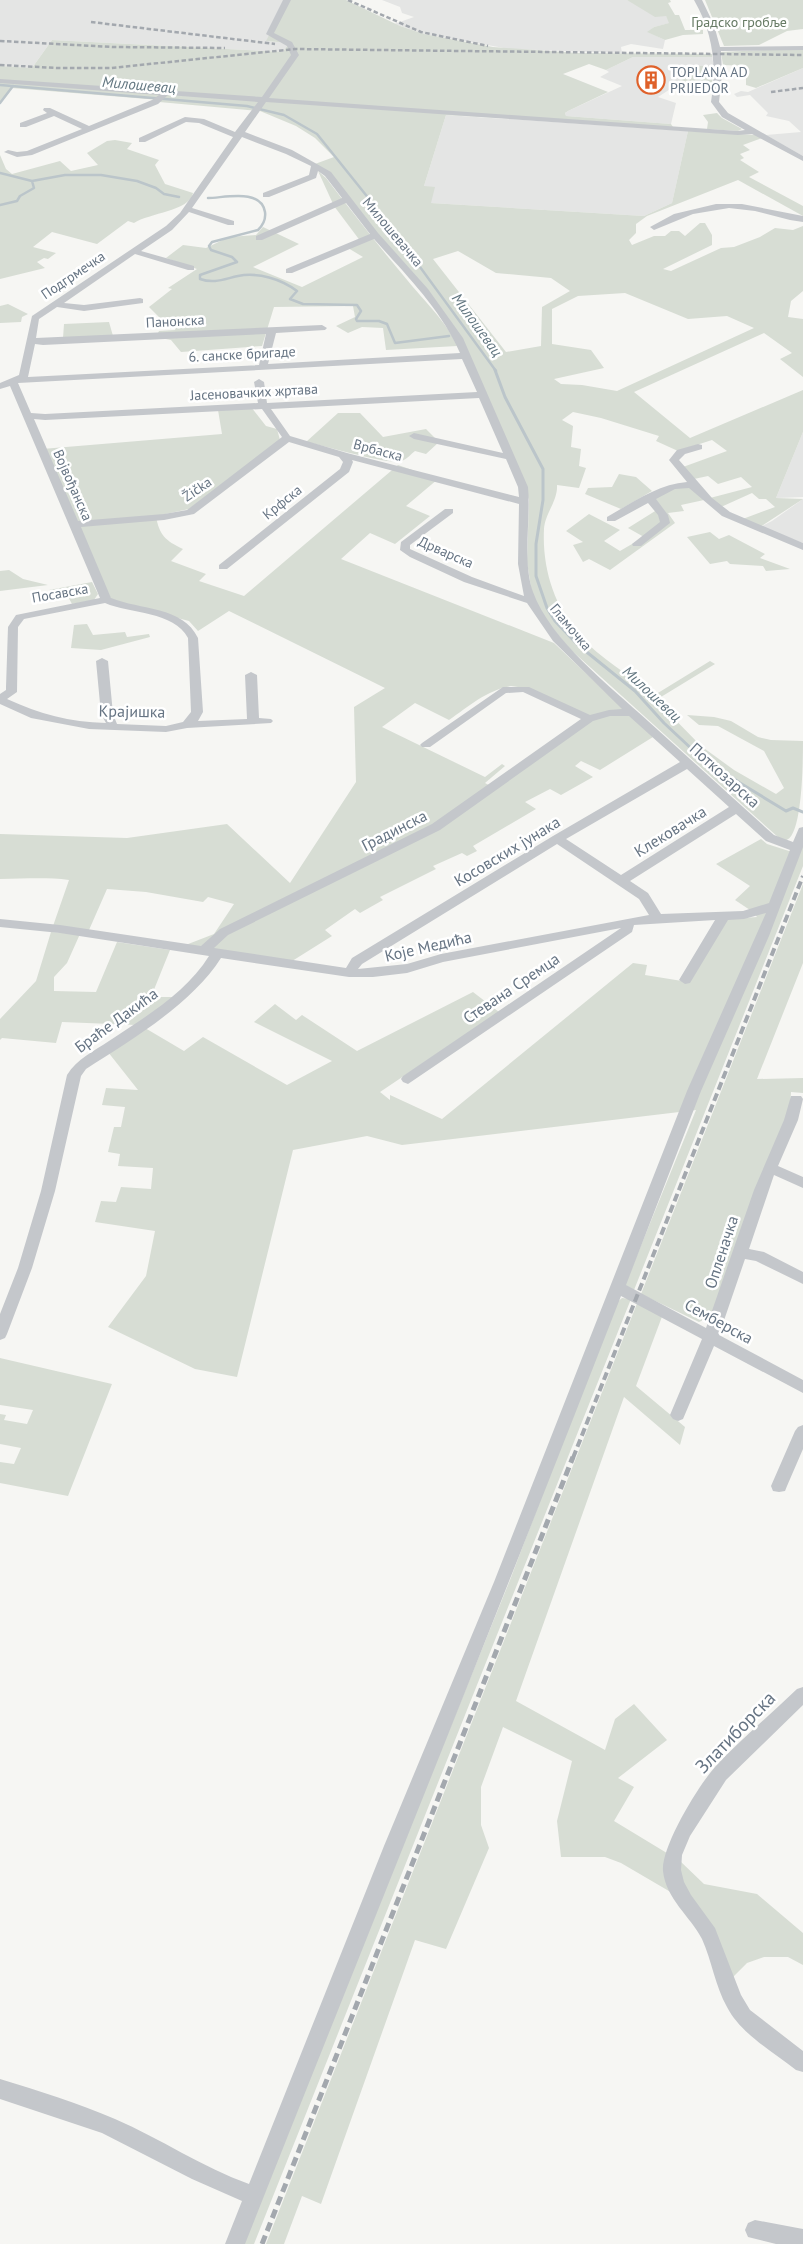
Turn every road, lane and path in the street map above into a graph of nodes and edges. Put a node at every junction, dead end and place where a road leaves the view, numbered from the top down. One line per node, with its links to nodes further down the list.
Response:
1 (287, 0): 7 (street, Подгрмечка)
2 (698, 0): 4 (street)
3 (803, 48): 4 (street)
4 (718, 49): 10 (street)
5 (0, 81): 6 (street)
6 (163, 97): 7 (street); 9 (street)
7 (258, 105): 10 (street); 11 (street, Подгрмечка)
8 (23, 125): 9 (street)
9 (87, 128): 13 (street)
10 (754, 131): 14 (street)
11 (238, 134): 12 (street, Милошевачка); 15 (street, Милошевачка); 20 (street, Подгрмечка)
12 (142, 140)
13 (8, 152)
14 (803, 159)
15 (315, 165): 16 (street, Милошевачка); 17 (street)
16 (328, 174): 17 (street); 19 (street, Милошевачка)
17 (313, 176): 18 (street)
18 (266, 195)
19 (347, 199): 24 (street, Милошевачка); 25 (street)
20 (190, 206): 22 (street); 26 (street, Подгрмечка)
21 (803, 219): 23 (street)
22 (231, 222)
23 (654, 227)
24 (375, 235): 28 (street); 34 (street, Милошевачка)
25 (259, 238)
26 (134, 251): 27 (street); 30 (street, Подгрмечка)
27 (191, 268)
28 (289, 271)
29 (140, 301): 30 (street)
30 (55, 304): 33 (street, Подгрмечка)
31 (322, 328): 32 (street, Панонска)
32 (272, 330): 33 (street, Панонска); 35 (street)
33 (30, 340): 36 (street, Подгрмечка)
34 (465, 356): 35 (street, 6. санске бригаде); 39 (street, Милошевачка)
35 (263, 366): 36 (street, 6. санске бригаде)
36 (17, 380): 38 (street); 41 (street, Војвођанска)
37 (259, 382): 40 (street)
38 (0, 386)
39 (482, 395): 40 (street, Јасеновачких жртава); 46 (street, Гламочка)
40 (263, 405): 41 (street, Јасеновачких жртава); 43 (street)
41 (28, 415): 52 (street, Војвођанска)
42 (414, 436): 46 (street)
43 (287, 438): 45 (street, Врбаска); 52 (street, Žička)
44 (698, 446): 47 (street)
45 (343, 455): 49 (street, Врбаска); 55 (street, Крфска)
46 (509, 456): 49 (street, Гламочка)
47 (696, 487): 48 (street); 54 (street)
48 (654, 495): 51 (street); 53 (street)
49 (525, 502): 57 (street, Гламочка)
50 (449, 511): 57 (street, Дрварска)
51 (611, 519)
52 (75, 524): 56 (street, Војвођанска)
53 (637, 544)
54 (803, 547)
55 (223, 567)
56 (106, 600): 60 (street, Посавска); 66 (street)
57 (532, 601): 61 (street, Гламочка)
58 (102, 661): 65 (street)
59 (251, 675): 64 (street)
60 (0, 700): 65 (street, Крајишка)
61 (632, 712): 62 (street); 68 (street, Поткозарска)
62 (589, 719): 67 (street); 79 (street, Градинска)
63 (267, 721): 64 (street, Крајишка)
64 (253, 722): 66 (street, Крајишка)
65 (111, 723): 66 (street, Крајишка)
66 (187, 725)
67 (426, 745)
68 (688, 763): 69 (street, Поткозарска); 71 (street, Косовских јунака)
69 (736, 808): 72 (street, Поткозарска); 73 (street, Клековачка)
70 (803, 831): 72 (street)
71 (557, 839): 73 (street); 81 (street, Косовских јунака)
72 (796, 848): 74 (street)
73 (621, 881): 76 (street)
74 (773, 906): 75 (street, Које Медића); 89 (street)
75 (723, 916): 76 (street, Које Медића); 82 (street)
76 (657, 918): 77 (street, Које Медића)
77 (628, 922): 81 (street, Које Медића); 83 (street, Стевана Сремца)
78 (0, 923): 79 (street, Које Медића)
79 (203, 951): 80 (street, Које Медића)
80 (217, 954): 81 (street, Које Медића); 90 (street, Браће Дакића)
81 (349, 973)
82 (685, 980)
83 (408, 1079)
84 (796, 1099): 85 (street, Опленачка)
85 (771, 1168): 86 (street); 87 (street, Опленачка)
86 (803, 1183)
87 (739, 1252): 88 (street); 91 (street, Опленачка)
88 (803, 1278)
89 (617, 1287): 91 (street, Семберска); 99 (street)
90 (0, 1334)
91 (709, 1336): 92 (street, Семберска); 93 (street, Опленачка)
92 (803, 1387)
93 (678, 1415)
94 (803, 1431): 95 (street)
95 (779, 1486)
96 (803, 1694): 97 (street, Златиборска)
97 (803, 2063)
98 (0, 2090): 99 (street)
99 (254, 2196): 102 (street)
100 (755, 2230): 101 (street)
101 (803, 2239)
102 (235, 2244)

